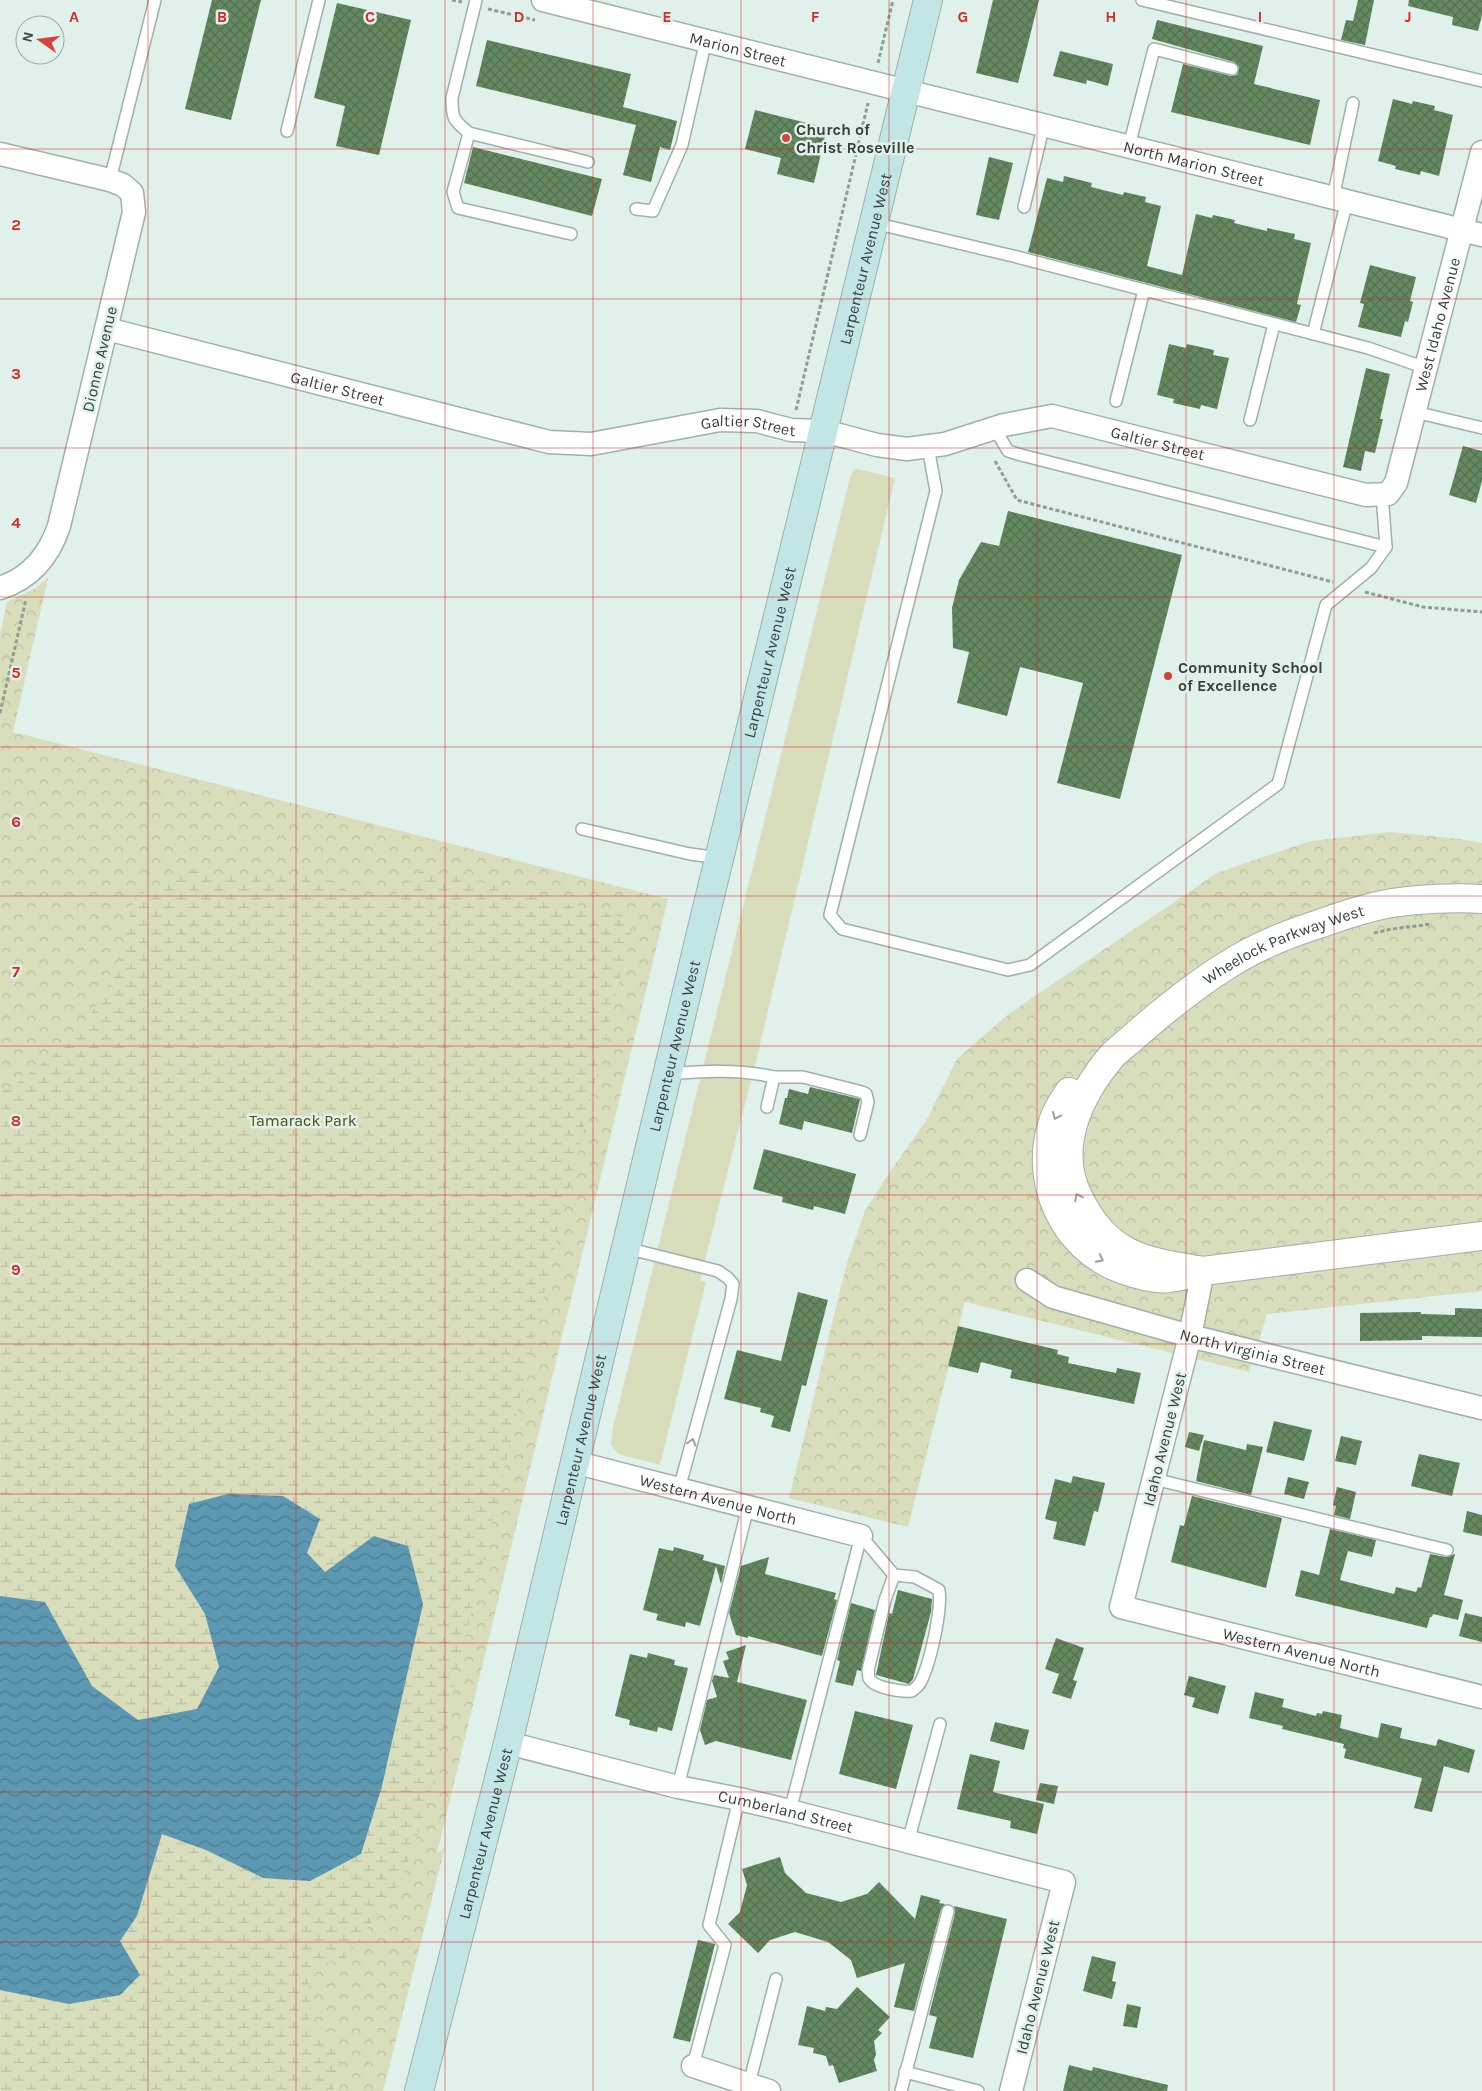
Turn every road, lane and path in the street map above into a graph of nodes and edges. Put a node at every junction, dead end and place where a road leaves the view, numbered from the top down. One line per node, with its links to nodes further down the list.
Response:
1 (155, 0): 22 (lane)
2 (319, 0): 16 (lane)
3 (476, 0): 17 (lane)
4 (544, 0): 8 (street, Marion Street)
5 (893, 0): 9 (path)
6 (928, 0): 12 (main road, Larpenteur Avenue West)
7 (1142, 0): 11 (lane)
8 (706, 40): 12 (street, Marion Street); 25 (lane)
9 (878, 63)
10 (1232, 69): 18 (lane)
11 (1482, 80)
12 (906, 90): 15 (street, North Marion Street); 26 (main road, Larpenteur Avenue West)
13 (868, 102): 35 (path)
14 (1353, 103): 23 (lane)
15 (1044, 124): 18 (street, North Marion Street); 24 (lane)
16 (287, 130)
17 (469, 133): 21 (lane); 28 (lane)
18 (1129, 146): 23 (street, North Marion Street)
19 (1482, 152): 27 (street, West Idaho Avenue)
20 (0, 154): 22 (street)
21 (588, 162)
22 (110, 180): 31 (street, Dionne Avenue)
23 (1340, 199): 27 (street, North Marion Street); 32 (lane)
24 (1024, 207)
25 (636, 209)
26 (874, 223): 29 (lane); 40 (main road, Larpenteur Avenue West)
27 (1472, 233): 33 (street, West Idaho Avenue)
28 (571, 234)
29 (1144, 290): 30 (lane); 34 (lane)
30 (1274, 324): 32 (lane); 37 (lane)
31 (106, 329): 40 (street, Galtier Street); 45 (street, Dionne Avenue)
32 (1313, 334): 33 (lane)
33 (1426, 368): 36 (street, West Idaho Avenue)
34 (1116, 400)
35 (796, 410)
36 (1415, 412): 38 (lane); 43 (street, West Idaho Avenue)
37 (1250, 420)
38 (1482, 428)
39 (994, 429): 41 (street, Galtier Street); 43 (street, Galtier Street); 44 (lane)
40 (824, 431): 41 (street, Galtier Street); 51 (main road, Larpenteur Avenue West)
41 (928, 447): 46 (lane)
42 (994, 458): 46 (path)
43 (1385, 494): 44 (lane)
44 (1386, 547): 46 (lane)
45 (28, 574): 47 (street, Dionne Avenue); 49 (path)
46 (1350, 586): 48 (path)
47 (0, 588)
48 (1482, 612)
49 (0, 713)
50 (582, 829): 51 (lane)
51 (720, 858): 55 (main road, Larpenteur Avenue West)
52 (1482, 899): 61 (street, Wheelock Parkway West)
53 (1438, 923): 54 (path)
54 (1368, 934)
55 (668, 1074): 56 (lane); 60 (main road, Larpenteur Avenue West)
56 (774, 1077): 57 (lane); 58 (lane)
57 (767, 1107)
58 (860, 1135)
59 (1482, 1236): 61 (street, Wheelock Parkway West)
60 (626, 1248): 65 (main road, Larpenteur Avenue West); 67 (lane, one-way to 60)
61 (1203, 1271): 63 (street, Idaho Avenue West)
62 (1027, 1280): 63 (street, North Virginia Street)
63 (1190, 1336): 64 (street, North Virginia Street); 66 (street, Idaho Avenue West)
64 (1482, 1408)
65 (574, 1462): 67 (street, Western Avenue North); 75 (main road, Larpenteur Avenue West)
66 (1154, 1480): 70 (lane); 72 (street, Idaho Avenue West)
67 (679, 1489): 68 (street, Western Avenue North)
68 (748, 1507): 69 (street, Western Avenue North); 76 (lane)
69 (861, 1536): 71 (lane); 78 (lane)
70 (1447, 1550)
71 (894, 1575): 71 (lane)
72 (1121, 1607): 73 (street, Western Avenue North)
73 (1482, 1697)
74 (940, 1724): 79 (lane)
75 (508, 1744): 76 (street, Cumberland Street); 86 (main road, Larpenteur Avenue West)
76 (678, 1788): 77 (street, Cumberland Street)
77 (739, 1799): 78 (street, Cumberland Street); 83 (lane)
78 (790, 1811): 79 (street, Cumberland Street)
79 (908, 1842): 80 (street, Cumberland Street)
80 (1064, 1882): 89 (street, Idaho Avenue West)
81 (948, 1911): 84 (lane)
82 (776, 1978): 85 (lane)
83 (693, 2066): 85 (street)
84 (905, 2072): 87 (lane); 88 (lane)
85 (760, 2088)
86 (419, 2091)
87 (901, 2091)
88 (978, 2091)
89 (1011, 2091)

